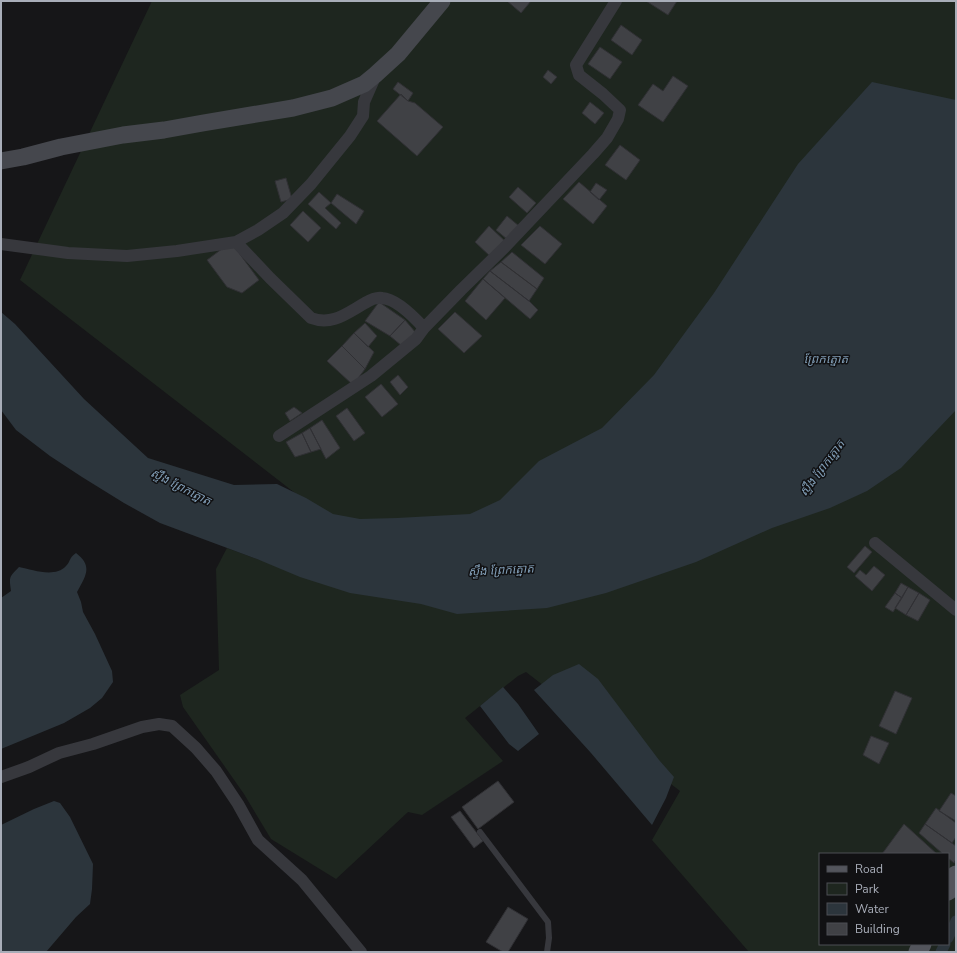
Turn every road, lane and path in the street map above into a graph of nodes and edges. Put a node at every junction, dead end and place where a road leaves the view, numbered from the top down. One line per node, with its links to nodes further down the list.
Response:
1 (442, 1): 3 (main road)
2 (616, 1): 7 (street)
3 (375, 75): 4 (main road); 5 (street)
4 (1, 161)
5 (236, 242): 6 (street); 7 (street)
6 (1, 244)
7 (424, 328): 8 (street)
8 (279, 436)
9 (875, 543): 10 (street)
10 (956, 610)
11 (1, 777): 15 (street)
12 (480, 832): 16 (lane)
13 (956, 875): 14 (main road)
14 (949, 889)
15 (361, 952)
16 (547, 952)

